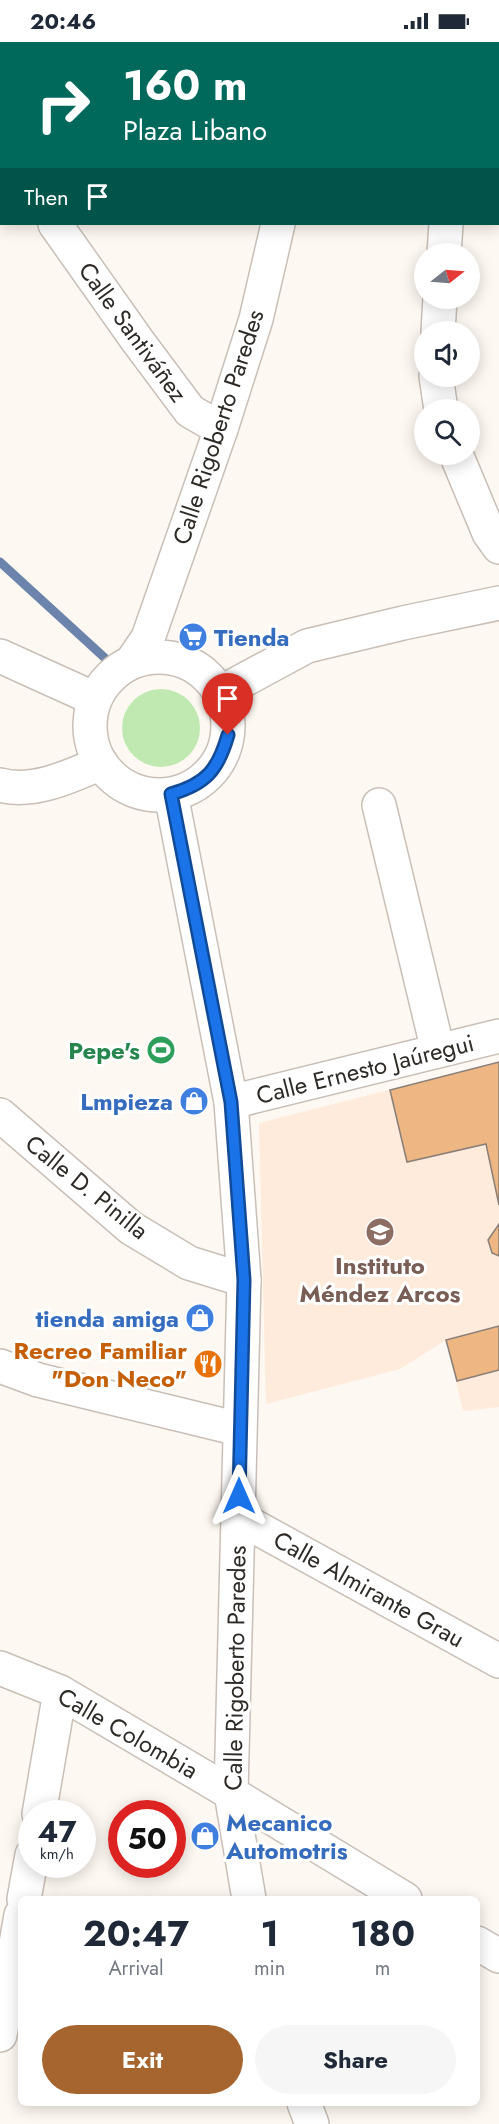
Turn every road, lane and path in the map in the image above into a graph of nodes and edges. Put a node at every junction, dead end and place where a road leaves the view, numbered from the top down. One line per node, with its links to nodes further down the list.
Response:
1 (57, 225): 5 (street, Calle Santiváñez)
2 (278, 225): 5 (street, Calle Rigoberto Paredes)
3 (446, 225): 4 (street)
4 (445, 243)
5 (221, 429): 9 (street, Calle Rigoberto Paredes)
6 (461, 465): 7 (street)
7 (499, 547)
8 (499, 603): 11 (street)
9 (158, 643): 11 (street); 12 (street, Calle Rigoberto Paredes)
10 (0, 656): 12 (street)
11 (220, 693): 15 (street)
12 (95, 699): 13 (street)
13 (101, 763): 14 (street); 15 (street)
14 (0, 785)
15 (171, 794): 19 (street, Calle Rigoberto Paredes)
16 (379, 805): 18 (street)
17 (499, 1036): 18 (street, Calle Ernesto Jaúregui)
18 (438, 1051): 19 (street, Calle Ernesto Jaúregui)
19 (231, 1102): 21 (street, Calle Rigoberto Paredes)
20 (0, 1115): 21 (street, Calle D. Pinilla)
21 (244, 1280): 23 (street, Calle Rigoberto Paredes)
22 (0, 1366): 23 (street)
23 (239, 1430): 24 (street, Calle Rigoberto Paredes)
24 (239, 1518): 25 (street, Calle Almirante Grau); 28 (street, Calle Rigoberto Paredes)
25 (499, 1661)
26 (0, 1668): 27 (street, Calle Colombia)
27 (60, 1692): 28 (street, Calle Colombia); 29 (street)
28 (231, 1793): 32 (street, Calle Rigoberto Paredes); 33 (street, Calle Colombia)
29 (41, 1800)
30 (28, 1878): 31 (street)
31 (25, 1896)
32 (248, 1896)
33 (400, 1896)
34 (18, 1932): 37 (street)
35 (480, 1944): 36 (street)
36 (499, 1956)
37 (0, 2035)
38 (305, 2106): 39 (street)
39 (312, 2124)

